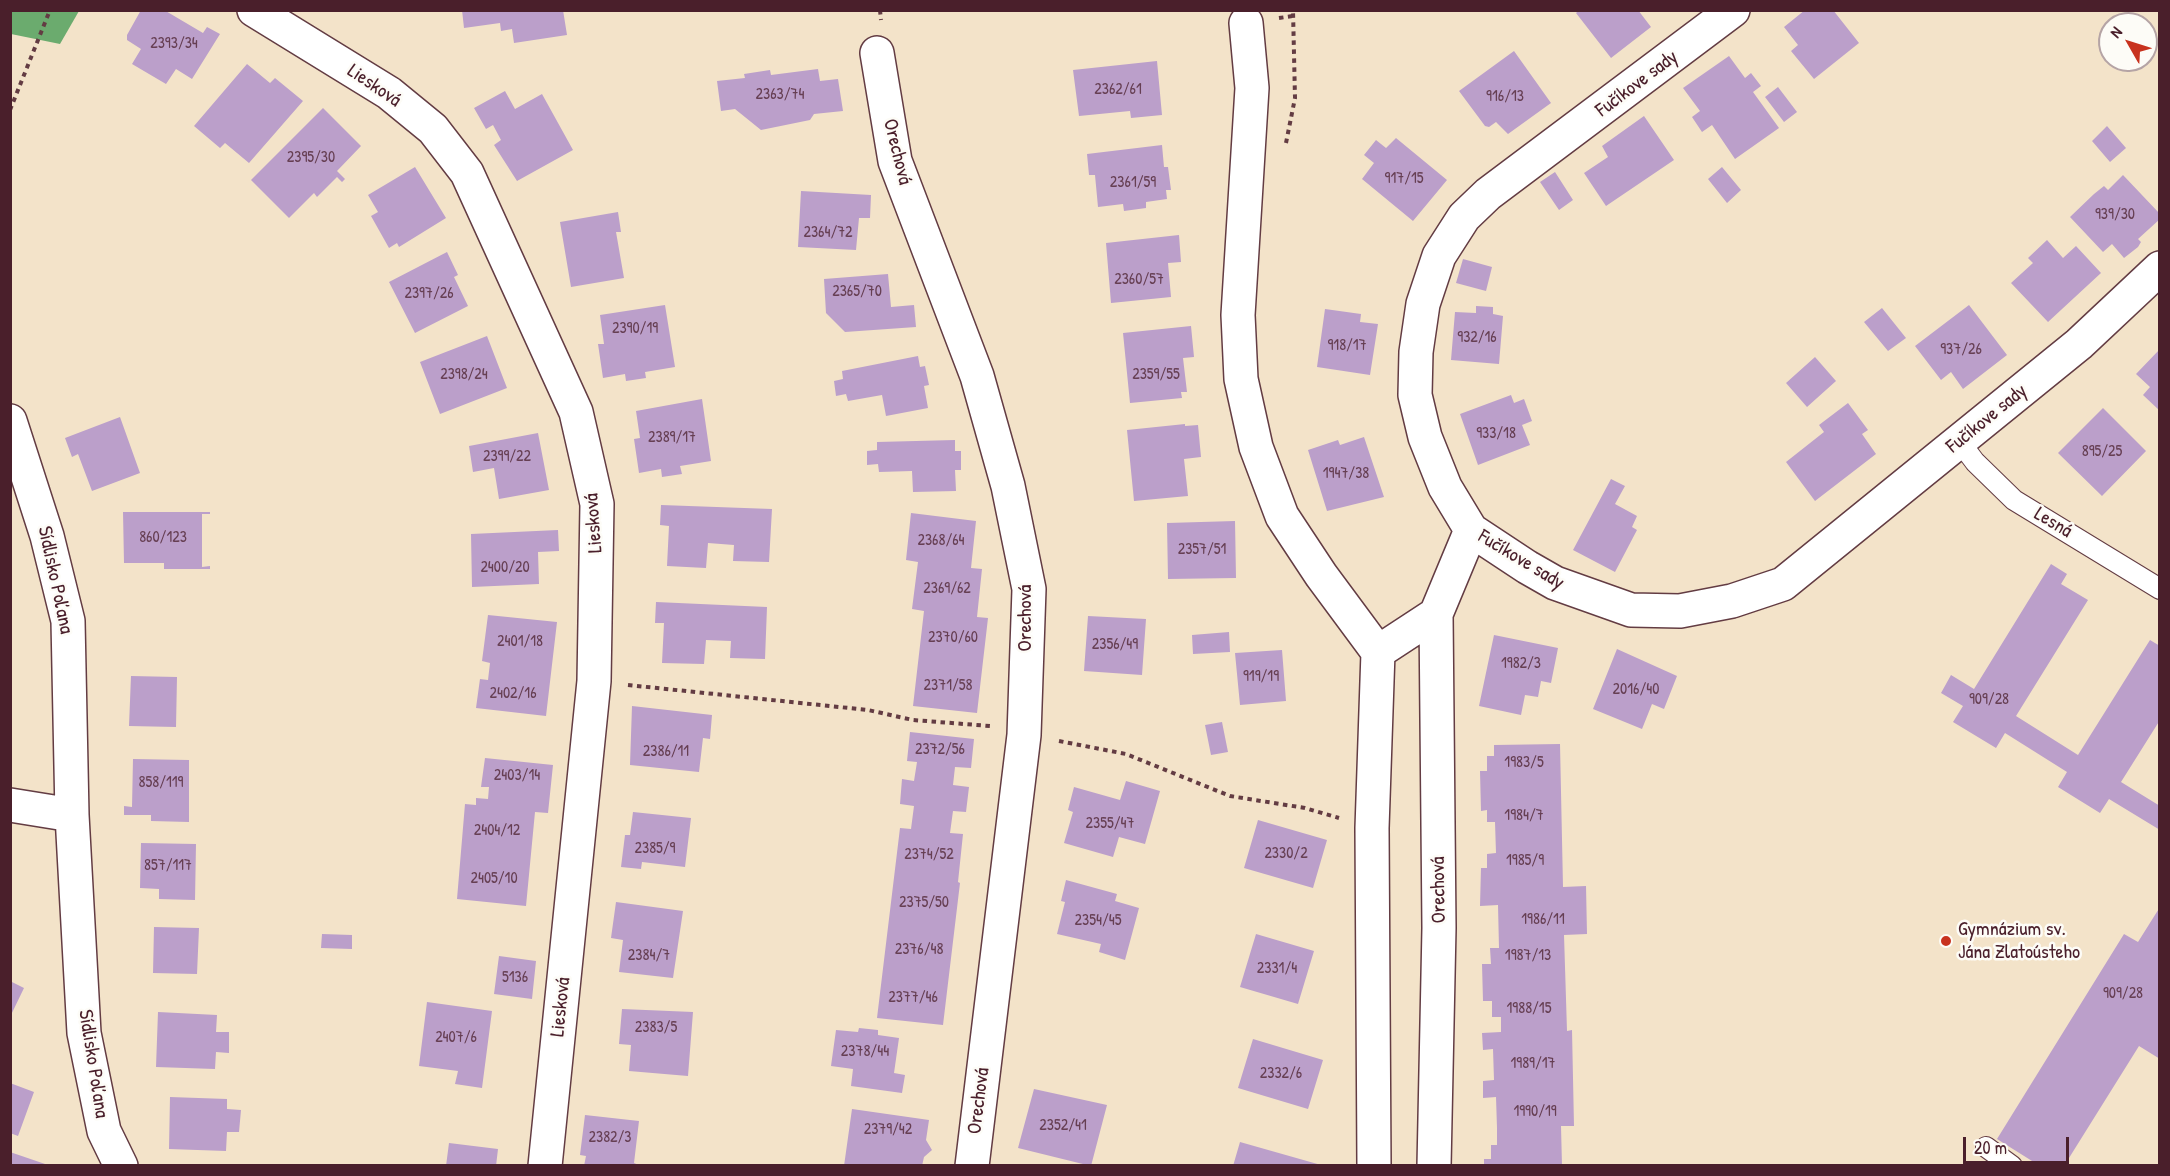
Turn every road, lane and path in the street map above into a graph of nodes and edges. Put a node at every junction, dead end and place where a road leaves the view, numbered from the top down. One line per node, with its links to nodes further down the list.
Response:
1 (50, 10): 7 (path)
2 (254, 10): 16 (street, Liesková)
3 (1733, 10): 12 (street, Fučíkove sady)
4 (1293, 13): 8 (path)
5 (1246, 23): 15 (street)
6 (877, 53): 18 (street, Orechová)
7 (10, 110)
8 (1284, 152)
9 (2160, 268): 11 (street, Fučíkove sady)
10 (10, 422): 21 (street, Sídlisko Poľana)
11 (1960, 442): 12 (street, Fučíkove sady); 13 (lane, Lesná)
12 (1471, 530): 14 (street, Orechová)
13 (2160, 589)
14 (1436, 614): 15 (street); 27 (street, Orechová)
15 (1378, 652): 26 (street)
16 (594, 681): 17 (path); 24 (street, Liesková)
17 (956, 723)
18 (1024, 735): 20 (path); 25 (street, Orechová)
19 (10, 805): 21 (street)
20 (1314, 810)
21 (72, 815): 23 (street, Sídlisko Poľana)
22 (1986, 1147): 28 (lane)
23 (121, 1166)
24 (545, 1166)
25 (972, 1166)
26 (1374, 1166)
27 (1434, 1166)
28 (2012, 1166)

